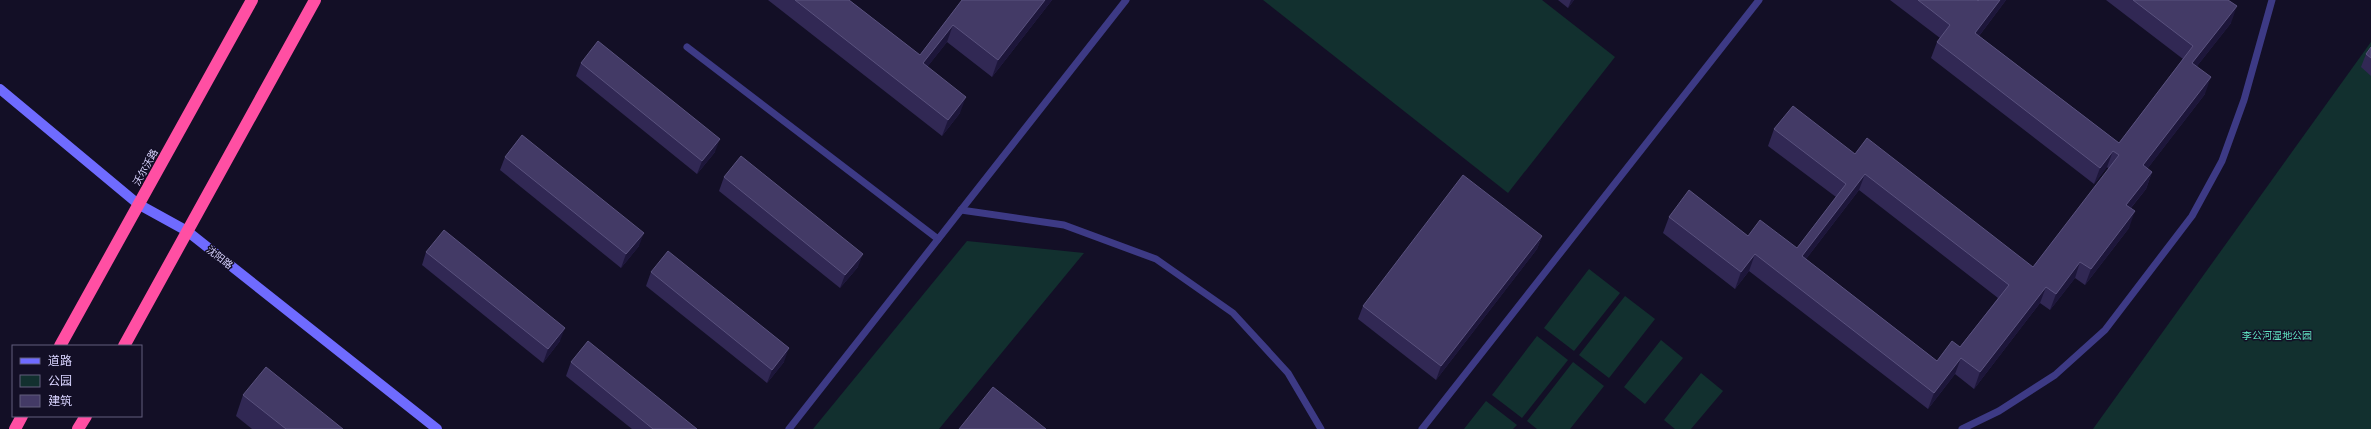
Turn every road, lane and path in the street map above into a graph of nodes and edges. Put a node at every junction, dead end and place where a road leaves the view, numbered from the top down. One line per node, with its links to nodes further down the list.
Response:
1 (252, 0): 8 (highway, 沃尔沃路)
2 (315, 0): 10 (highway)
3 (1126, 0): 9 (lane)
4 (1759, 0): 21 (lane)
5 (2272, 0): 22 (lane)
6 (687, 47): 11 (lane)
7 (0, 89): 8 (street, 沈阳路)
8 (138, 204): 10 (street, 沈阳路); 12 (highway, 沃尔沃路)
9 (961, 210): 11 (lane); 20 (lane)
10 (187, 231): 13 (highway); 18 (street, 沈阳路)
11 (938, 239): 19 (lane)
12 (61, 345)
13 (125, 345)
14 (21, 417): 16 (highway)
15 (85, 417): 17 (highway)
16 (15, 429)
17 (78, 429)
18 (437, 429)
19 (789, 429)
20 (1321, 429)
21 (1422, 429)
22 (1962, 429)

